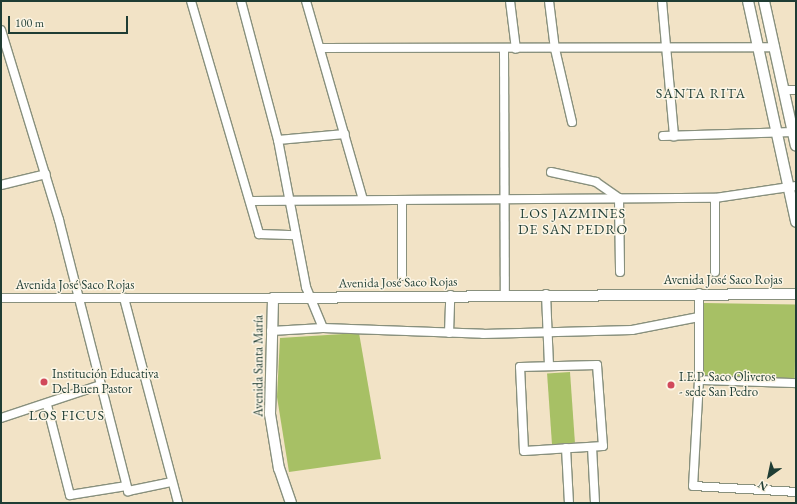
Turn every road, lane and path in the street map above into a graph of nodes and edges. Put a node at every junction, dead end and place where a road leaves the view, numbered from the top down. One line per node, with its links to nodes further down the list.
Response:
1 (191, 1): 37 (street)
2 (240, 1): 26 (street)
3 (306, 1): 11 (street)
4 (510, 1): 15 (street)
5 (549, 1): 16 (street)
6 (662, 1): 17 (street)
7 (748, 1): 12 (main road)
8 (764, 1): 10 (main road)
9 (1, 30): 13 (street)
10 (775, 47): 12 (street); 18 (main road)
11 (322, 48): 14 (street); 22 (street)
12 (759, 48): 17 (street); 23 (main road)
13 (4, 49): 29 (street)
14 (504, 49): 15 (street); 34 (street)
15 (516, 49): 16 (street)
16 (555, 49): 17 (street); 20 (street)
17 (667, 50): 25 (street)
18 (785, 90): 19 (street); 21 (main road)
19 (796, 90)
20 (572, 122)
21 (793, 132): 23 (street); 27 (main road)
22 (345, 134): 26 (street); 35 (street)
23 (777, 134): 25 (street); 31 (main road)
24 (663, 136): 25 (street)
25 (674, 136)
26 (278, 140): 38 (street)
27 (796, 146)
28 (552, 172): 32 (street)
29 (46, 174): 30 (street); 50 (street)
30 (1, 185)
31 (792, 186): 33 (street); 39 (main road)
32 (619, 198): 33 (street); 34 (street); 41 (street)
33 (715, 198): 42 (street)
34 (504, 199): 36 (street); 45 (street)
35 (363, 200): 36 (street); 38 (street)
36 (402, 200): 43 (street)
37 (252, 201): 38 (street); 40 (street)
38 (290, 201): 40 (street)
39 (796, 222)
40 (296, 235): 53 (street)
41 (620, 272)
42 (715, 272)
43 (402, 276)
44 (699, 293): 46 (main road, Avenida José Saco Rojas); 47 (main road, Avenida José Saco Rojas); 54 (street)
45 (505, 294): 46 (main road, Avenida José Saco Rojas); 48 (main road, Avenida José Saco Rojas)
46 (546, 294): 57 (street)
47 (796, 294)
48 (450, 295): 53 (main road, Avenida José Saco Rojas); 58 (street)
49 (1, 298): 50 (street, Avenida José Saco Rojas)
50 (77, 298): 51 (street, Avenida José Saco Rojas); 62 (street)
51 (124, 298): 52 (street, Avenida José Saco Rojas); 67 (street)
52 (273, 298): 53 (main road, Avenida José Saco Rojas); 56 (main road, Avenida Santa María)
53 (311, 298): 55 (street)
54 (699, 317): 57 (street); 60 (street)
55 (323, 328): 56 (street); 58 (street)
56 (271, 330): 71 (main road, Avenida Santa María)
57 (548, 332): 58 (street); 59 (street)
58 (449, 333)
59 (549, 366): 65 (street); 66 (street)
60 (699, 380): 61 (street); 69 (street)
61 (796, 382)
62 (100, 385): 63 (street); 68 (street)
63 (47, 405): 64 (street); 68 (street)
64 (1, 418)
65 (592, 447): 66 (street); 73 (street)
66 (566, 448): 72 (street)
67 (172, 482): 68 (street); 70 (street)
68 (126, 486)
69 (796, 492)
70 (178, 503)
71 (291, 503)
72 (569, 503)
73 (595, 503)

